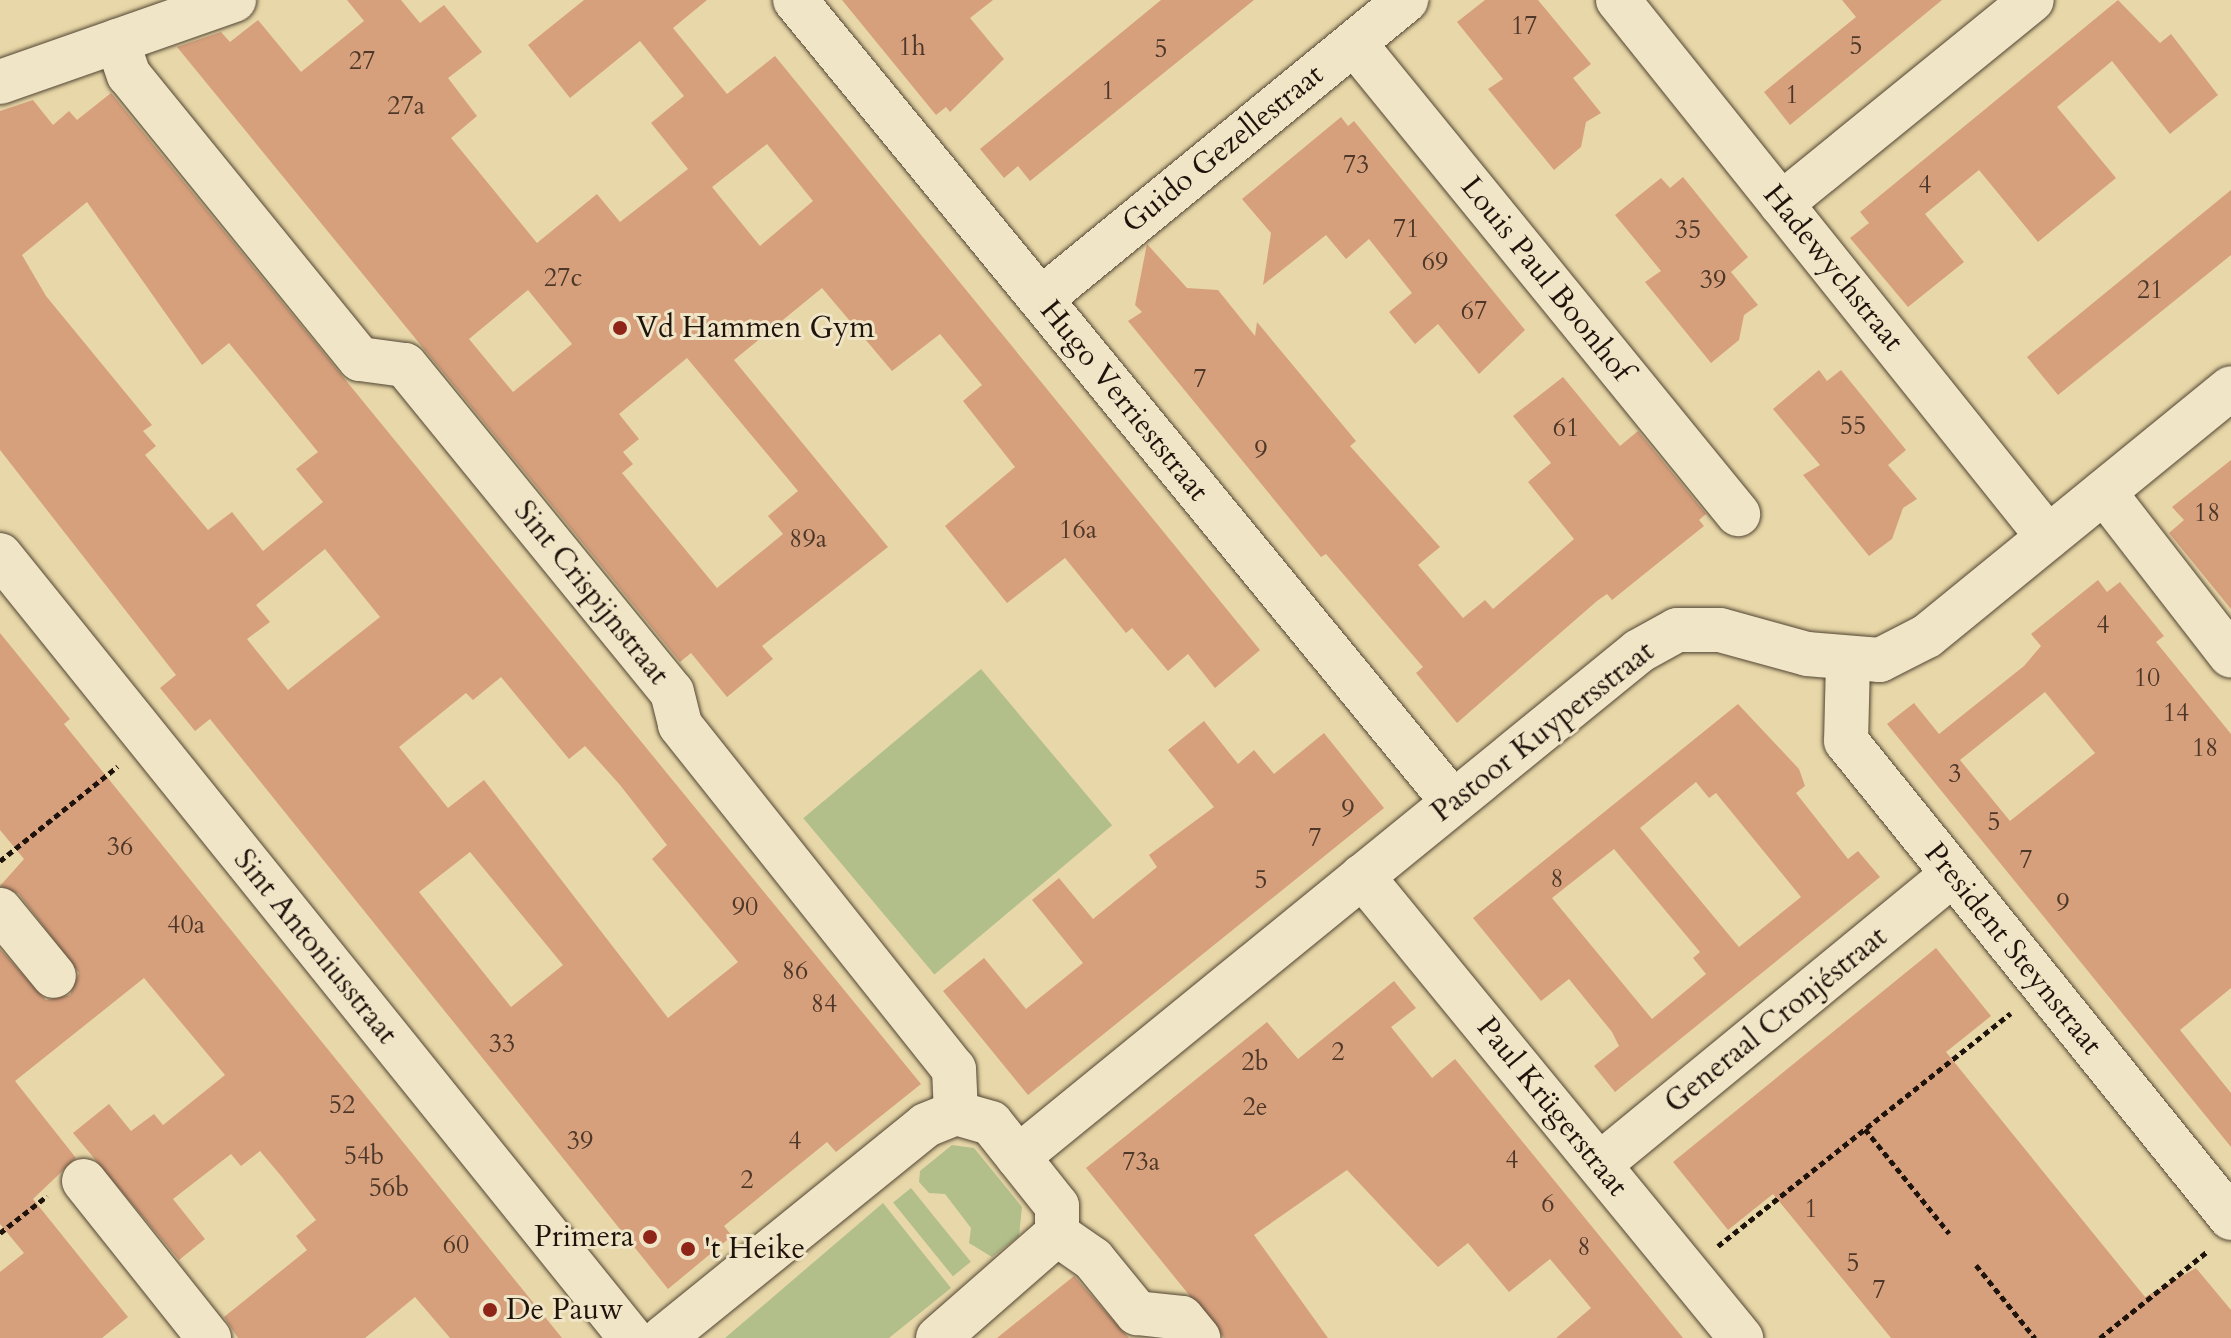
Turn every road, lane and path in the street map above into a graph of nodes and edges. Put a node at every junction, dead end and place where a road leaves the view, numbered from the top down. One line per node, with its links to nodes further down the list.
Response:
1 (234, 0): 6 (street)
2 (795, 0): 10 (street, Hugo Verrieststraat)
3 (1406, 0): 7 (street, Guido Gezellestraat)
4 (1618, 0): 9 (street, Hadewychstraat)
5 (2032, 0): 9 (street)
6 (117, 41): 8 (street); 26 (street, Sint Crispijnstraat)
7 (1354, 43): 10 (street, Guido Gezellestraat); 13 (street, Louis Paul Boonhof)
8 (0, 82)
9 (1781, 204): 14 (street, Hadewychstraat)
10 (1041, 299): 19 (street, Hugo Verrieststraat)
11 (2231, 388): 12 (street, Pastoor Kuypersstraat)
12 (2104, 492): 14 (street, Pastoor Kuypersstraat); 16 (street)
13 (1738, 514)
14 (2048, 537): 17 (street, Pastoor Kuypersstraat)
15 (0, 555): 18 (street, Sint Antoniusstraat)
16 (2220, 641)
17 (1848, 661): 19 (street, Pastoor Kuypersstraat); 21 (street, President Steynstraat)
18 (149, 741): 20 (path); 37 (street, Sint Antoniusstraat)
19 (1453, 802): 22 (street, Pastoor Kuypersstraat)
20 (0, 861)
21 (1952, 875): 25 (street, President Steynstraat); 29 (street, Generaal Cronjéstraat)
22 (1362, 876): 28 (street, Pastoor Kuypersstraat); 29 (street, Paul Krügerstraat)
23 (0, 910): 24 (street)
24 (54, 976)
25 (2043, 987): 27 (path); 32 (street, President Steynstraat)
26 (956, 1113): 28 (street); 38 (street)
27 (1865, 1129): 33 (path); 35 (path)
28 (1018, 1157): 31 (street)
29 (1600, 1164): 35 (street, Paul Krügerstraat)
30 (84, 1181): 36 (street)
31 (1057, 1220): 39 (street); 40 (street)
32 (2225, 1230): 43 (path)
33 (1949, 1233)
34 (1976, 1265): 42 (path)
35 (1686, 1271): 41 (street, Paul Krügerstraat)
36 (209, 1338)
37 (631, 1338)
38 (663, 1338)
39 (938, 1338)
40 (1198, 1338)
41 (1741, 1338)
42 (2035, 1338)
43 (2100, 1338)

